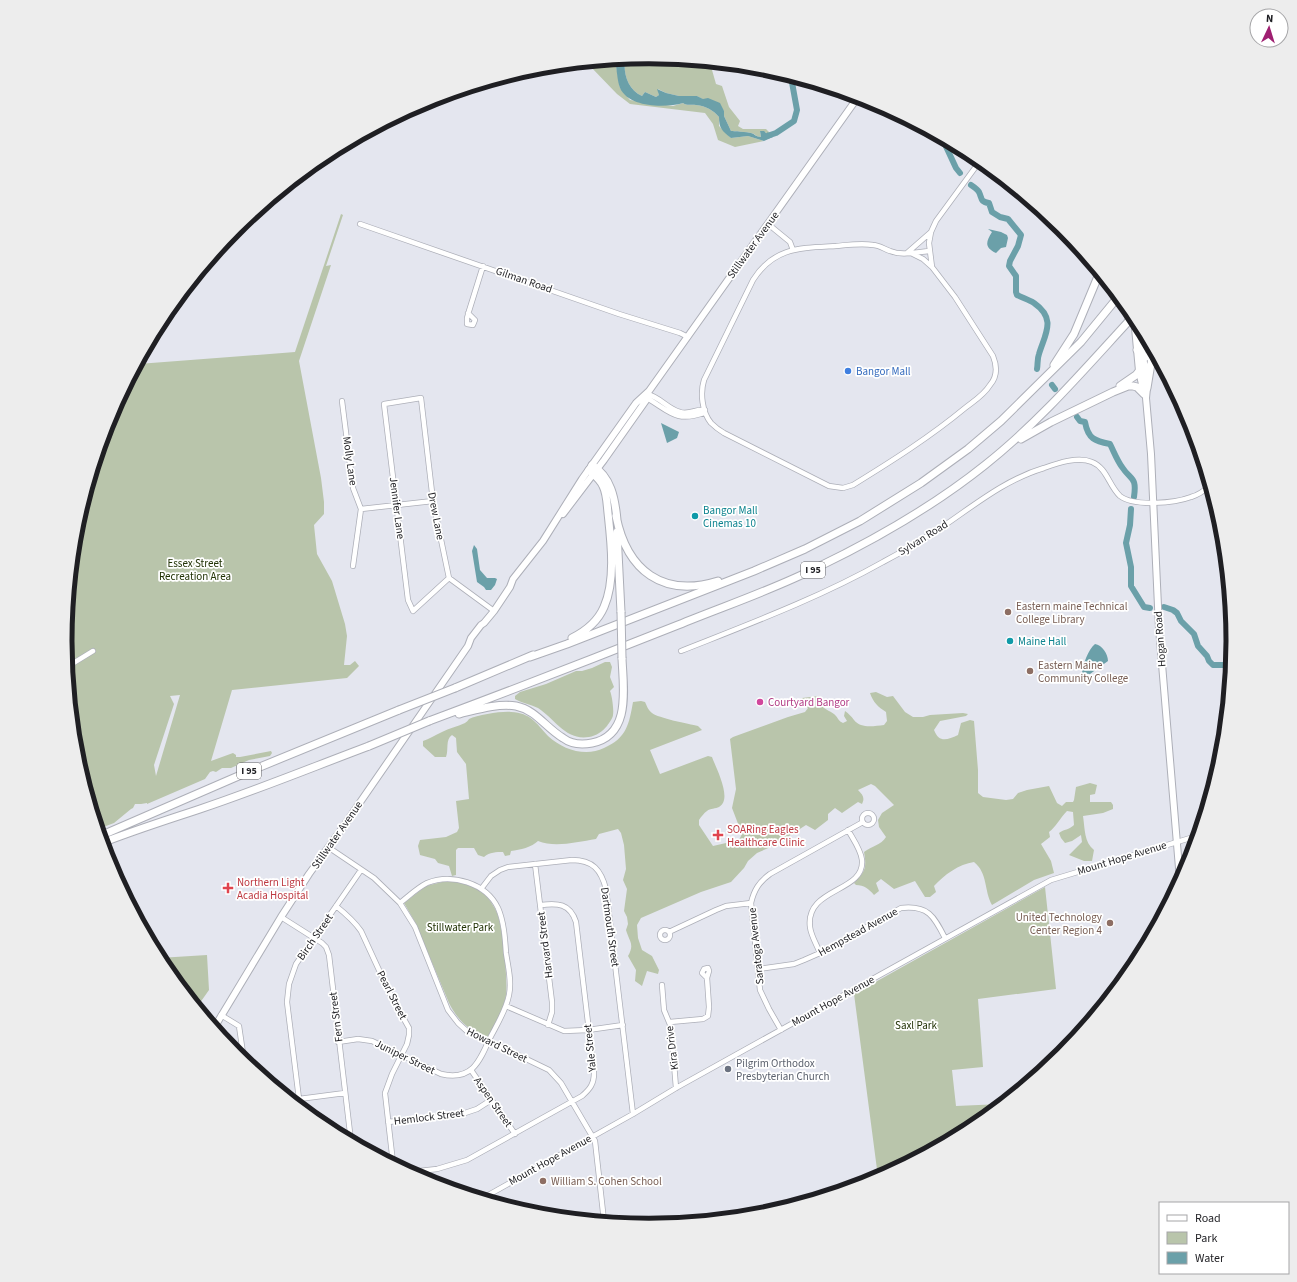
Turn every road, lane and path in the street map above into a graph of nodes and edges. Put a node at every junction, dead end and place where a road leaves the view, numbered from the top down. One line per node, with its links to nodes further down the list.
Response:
1 (854, 102): 4 (main road, Stillwater Avenue)
2 (977, 166): 5 (street)
3 (360, 224): 9 (street, Gilman Road)
4 (768, 224): 6 (street); 16 (main road, Stillwater Avenue)
5 (931, 232): 7 (street); 8 (street)
6 (793, 250): 8 (street); 30 (street)
7 (929, 251): 8 (street); 10 (street)
8 (908, 253): 10 (street)
9 (483, 266): 13 (street); 16 (street, Gilman Road)
10 (932, 267): 30 (street)
11 (1097, 279): 24 (highway)
12 (1114, 301): 24 (highway, I 95)
13 (468, 313)
14 (1129, 321): 31 (highway, I 95)
15 (1138, 336): 18 (main road, Hogan Road)
16 (688, 337): 27 (main road, Stillwater Avenue)
17 (1140, 340): 20 (main road, Hogan Road)
18 (1137, 350): 20 (highway); 23 (main road, Hogan Road)
19 (1149, 355): 20 (highway)
20 (1143, 356): 22 (main road, Hogan Road)
21 (1151, 358): 26 (highway)
22 (1144, 365): 23 (highway); 26 (main road, Hogan Road)
23 (1139, 371): 25 (highway); 26 (main road, Hogan Road)
24 (1050, 373): 39 (highway, I 95)
25 (1113, 392): 26 (highway); 31 (highway)
26 (1146, 393): 35 (main road, Hogan Road)
27 (646, 396): 30 (street); 32 (main road, Stillwater Avenue)
28 (342, 401): 37 (street, Molly Lane)
29 (384, 404): 34 (street, Drew Lane); 36 (street, Jennifer Lane)
30 (705, 410)
31 (985, 465): 47 (highway, I 95)
32 (593, 469): 38 (highway); 42 (main road, Stillwater Avenue); 45 (highway)
33 (1205, 490): 35 (street, Sylvan Road)
34 (433, 501): 36 (street); 41 (street, Drew Lane)
35 (1153, 502): 44 (street, Sylvan Road); 53 (main road, Hogan Road)
36 (396, 505): 37 (street); 41 (street, Jennifer Lane)
37 (361, 509): 40 (street, Molly Lane)
38 (616, 516): 39 (highway); 47 (highway, bridge)
39 (788, 556): 45 (highway, I 95)
40 (353, 566)
41 (449, 578): 42 (street)
42 (494, 611): 54 (main road, Stillwater Avenue)
43 (93, 651): 46 (street)
44 (681, 651)
45 (530, 657): 50 (highway, I 95, bridge)
46 (73, 664)
47 (429, 721): 52 (highway, I 95, bridge)
48 (863, 822): 49 (street, Saratoga Avenue)
49 (848, 830): 60 (street, Saratoga Avenue); 67 (street)
50 (105, 834)
51 (1191, 837): 53 (street, Mount Hope Avenue)
52 (107, 840)
53 (1176, 841): 56 (main road, Hogan Road); 66 (street, Mount Hope Avenue)
54 (328, 847): 57 (street, Howard Street); 63 (main road, Stillwater Avenue)
55 (535, 864): 58 (street, Dartmouth Street); 61 (street, Harvard Street); 76 (street, Dartmouth Street)
56 (1179, 869)
57 (361, 870): 59 (street, Howard Street); 62 (street, Birch Street)
58 (481, 889): 59 (street); 71 (street)
59 (400, 903): 79 (street, Howard Street)
60 (751, 903): 64 (street); 68 (street, Saratoga Avenue)
61 (540, 905): 75 (street, Harvard Street); 77 (street, Yale Street)
62 (336, 906): 65 (street, Birch Street); 82 (street, Pearl Street)
63 (281, 916): 65 (street, Fern Street); 72 (main road, Stillwater Avenue)
64 (669, 932)
65 (314, 938): 80 (street, Fern Street); 86 (street, Birch Street)
66 (945, 938): 67 (street, Hempstead Avenue); 78 (street, Mount Hope Avenue)
67 (820, 953): 68 (street, Hempstead Avenue)
68 (758, 969): 78 (street, Saratoga Avenue)
69 (707, 978): 73 (street)
70 (662, 984): 73 (street, Kira Drive)
71 (506, 1006): 75 (street); 79 (street)
72 (221, 1015): 74 (main road, Stillwater Avenue); 81 (street)
73 (670, 1022): 84 (street, Kira Drive)
74 (217, 1023)
75 (548, 1025): 77 (street)
76 (623, 1025): 77 (street); 89 (street, Dartmouth Street)
77 (588, 1030): 88 (street, Yale Street)
78 (781, 1030): 84 (street, Mount Hope Avenue)
79 (489, 1041): 83 (street); 88 (street, Howard Street)
80 (338, 1042): 82 (street, Juniper Street); 85 (street, Fern Street)
81 (243, 1052)
82 (402, 1055): 83 (street, Juniper Street); 90 (street, Pearl Street)
83 (471, 1070): 87 (street, Aspen Street)
84 (676, 1088): 89 (street, Mount Hope Avenue)
85 (345, 1093): 86 (street); 92 (street, Fern Street)
86 (299, 1099)
87 (491, 1100): 90 (street, Hemlock Street); 91 (street, Aspen Street)
88 (573, 1102): 91 (street, Yale Street); 93 (street, Howard Street)
89 (633, 1114): 93 (street, Mount Hope Avenue)
90 (388, 1122): 94 (street, Pearl Street)
91 (515, 1134): 95 (street, Yale Street)
92 (350, 1135)
93 (592, 1136): 96 (street, Mount Hope Avenue); 97 (street, Howard Street)
94 (392, 1158)
95 (421, 1171)
96 (488, 1195)
97 (603, 1216)

